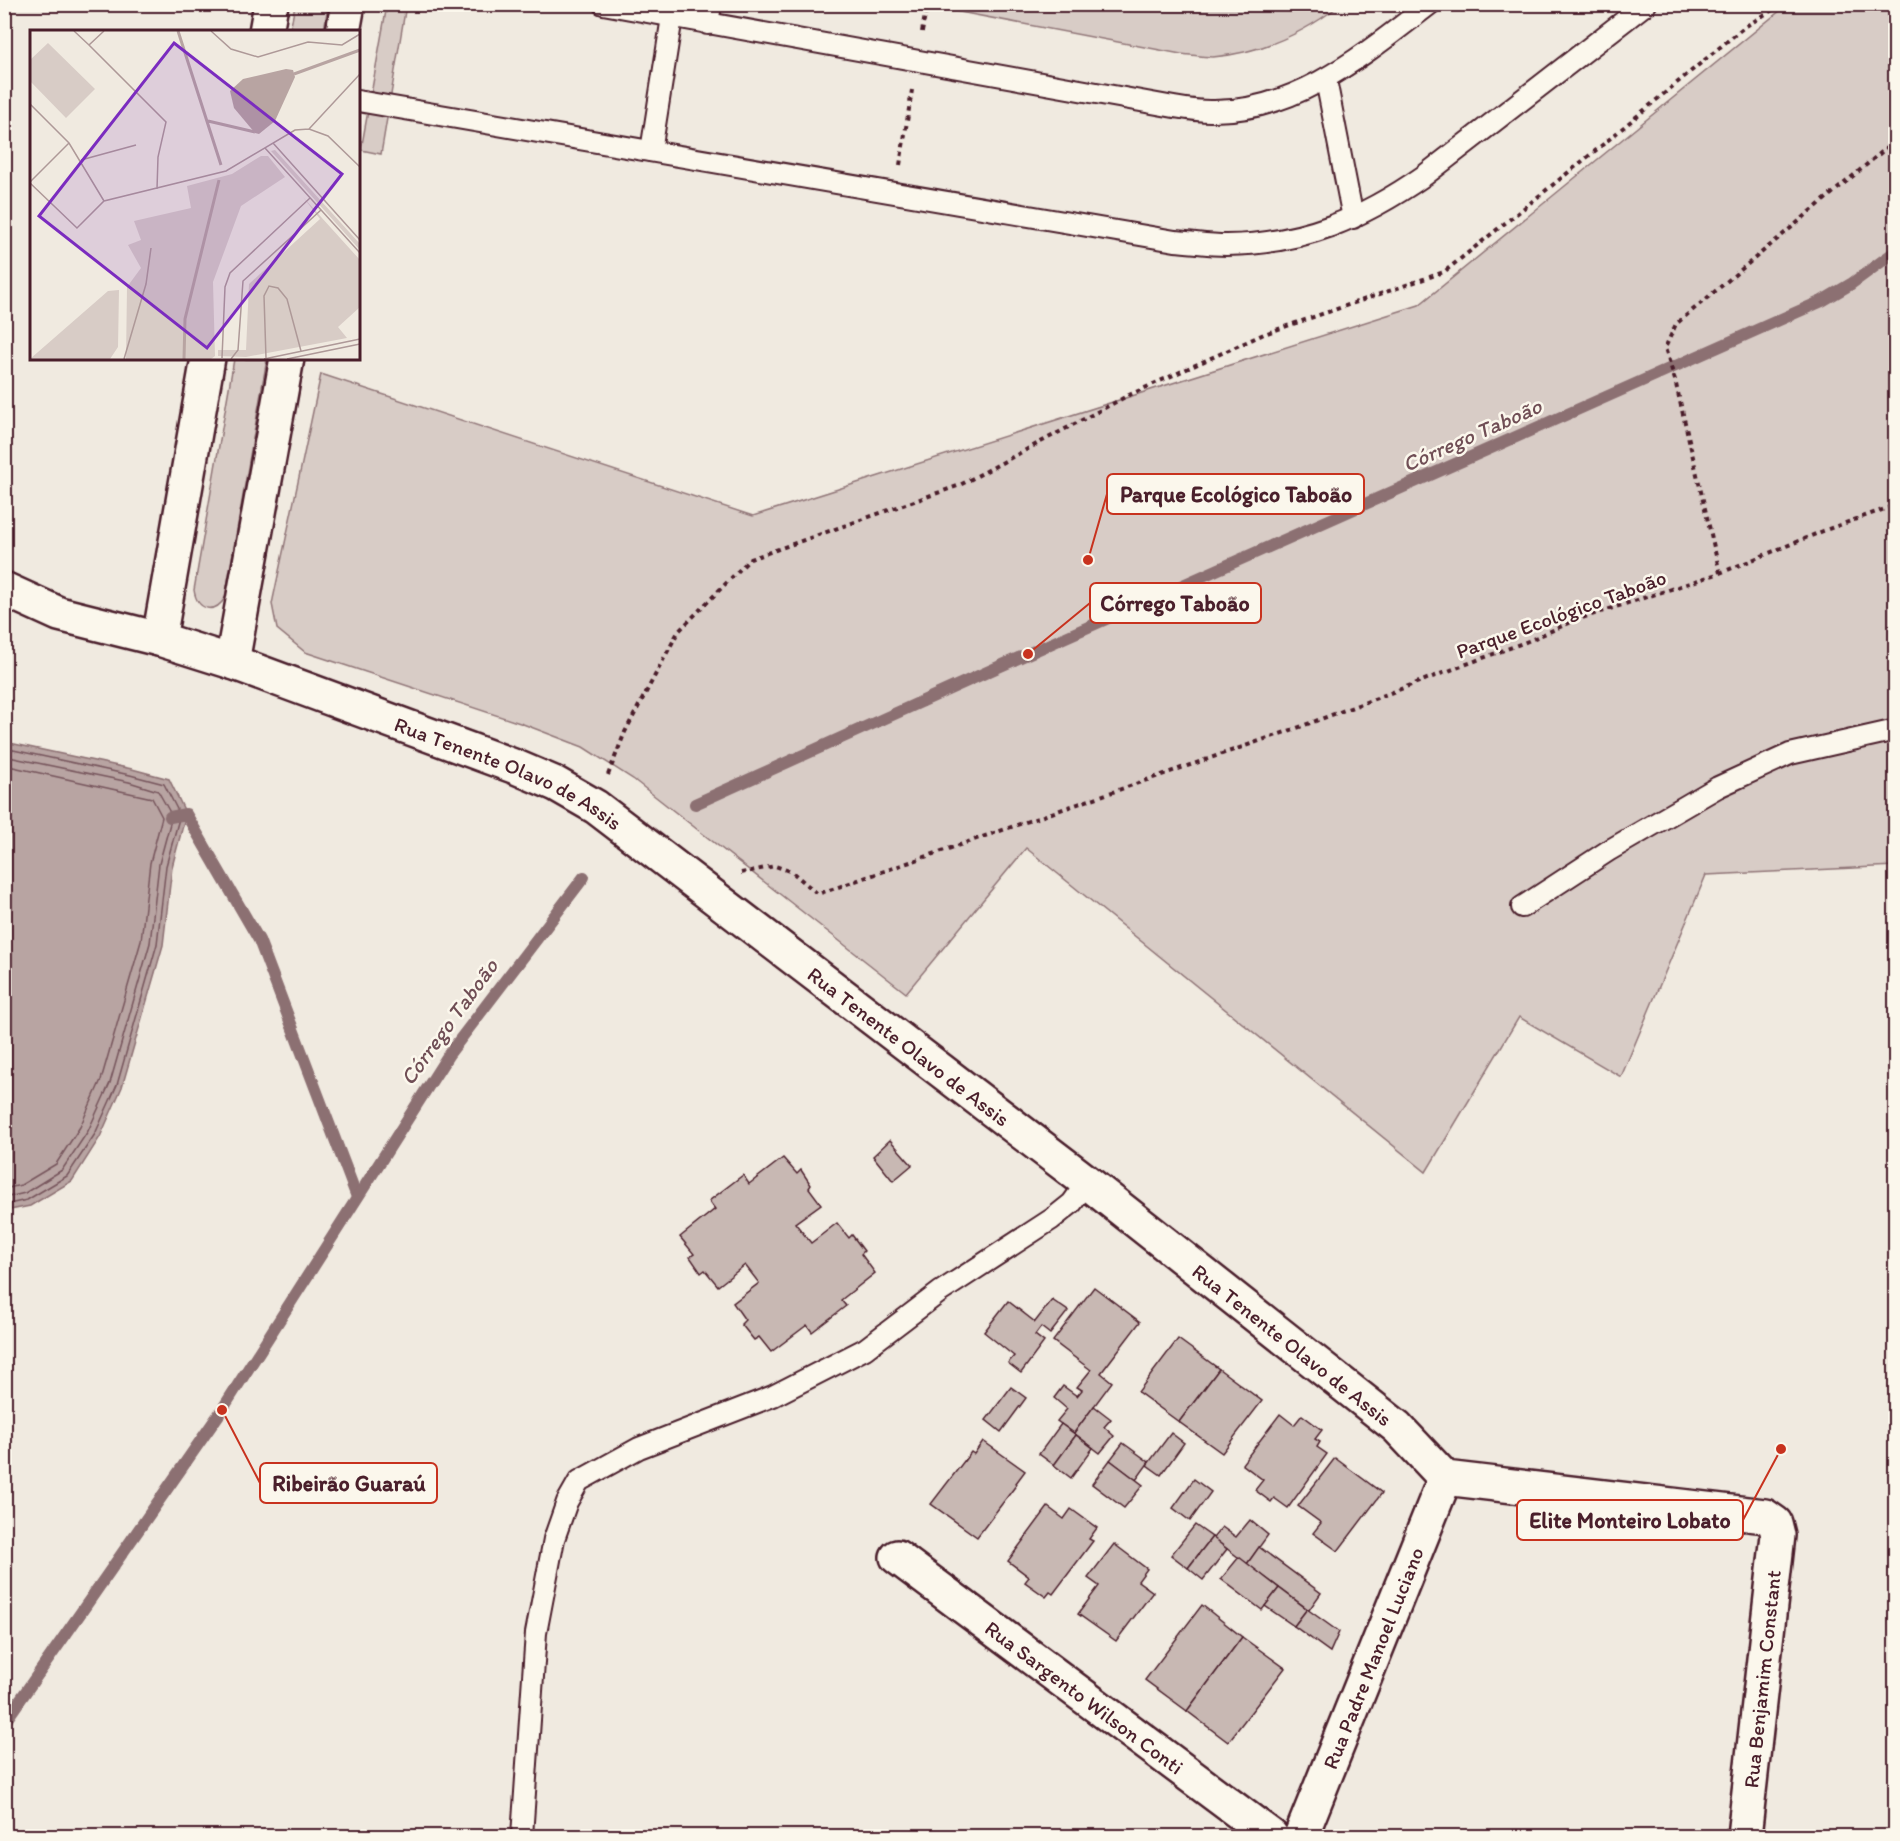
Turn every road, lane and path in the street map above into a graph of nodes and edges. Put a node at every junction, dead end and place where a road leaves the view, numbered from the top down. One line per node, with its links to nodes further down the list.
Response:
1 (271, 4): 12 (street)
2 (348, 4): 13 (street)
3 (603, 4): 8 (lane)
4 (711, 4): 11 (lane)
5 (927, 4): 14 (path)
6 (1430, 4): 15 (lane)
7 (1782, 4): 29 (path)
8 (623, 6): 10 (lane)
9 (1639, 6): 20 (lane)
10 (672, 17): 11 (lane); 18 (lane)
11 (708, 24): 14 (lane)
12 (266, 30)
13 (343, 30)
14 (917, 62): 15 (lane); 19 (path)
15 (1326, 80): 20 (lane)
16 (360, 101): 18 (lane)
17 (1896, 140): 24 (path)
18 (651, 150): 19 (lane)
19 (895, 193): 20 (lane)
20 (1353, 218)
21 (208, 360): 26 (street)
22 (287, 360): 27 (street)
23 (1896, 506): 24 (path, Parque Ecológico Taboão)
24 (1720, 573): 30 (path, Parque Ecológico Taboão)
25 (4, 589): 26 (street, Rua Tenente Olavo de Assis)
26 (159, 639): 27 (street, Rua Tenente Olavo de Assis)
27 (232, 662): 29 (street, Rua Tenente Olavo de Assis)
28 (1896, 730): 31 (lane)
29 (596, 807): 30 (street, Rua Tenente Olavo de Assis)
30 (695, 882): 32 (street, Rua Tenente Olavo de Assis)
31 (1522, 907)
32 (1087, 1182): 33 (street, Rua Tenente Olavo de Assis); 35 (lane)
33 (1445, 1478): 37 (street, Rua Padre Manoel Luciano); 38 (street, Rua Benjamim Constant)
34 (897, 1557): 36 (street, Rua Sargento Wilson Conti)
35 (522, 1836)
36 (1271, 1836)
37 (1300, 1836)
38 (1744, 1836)

